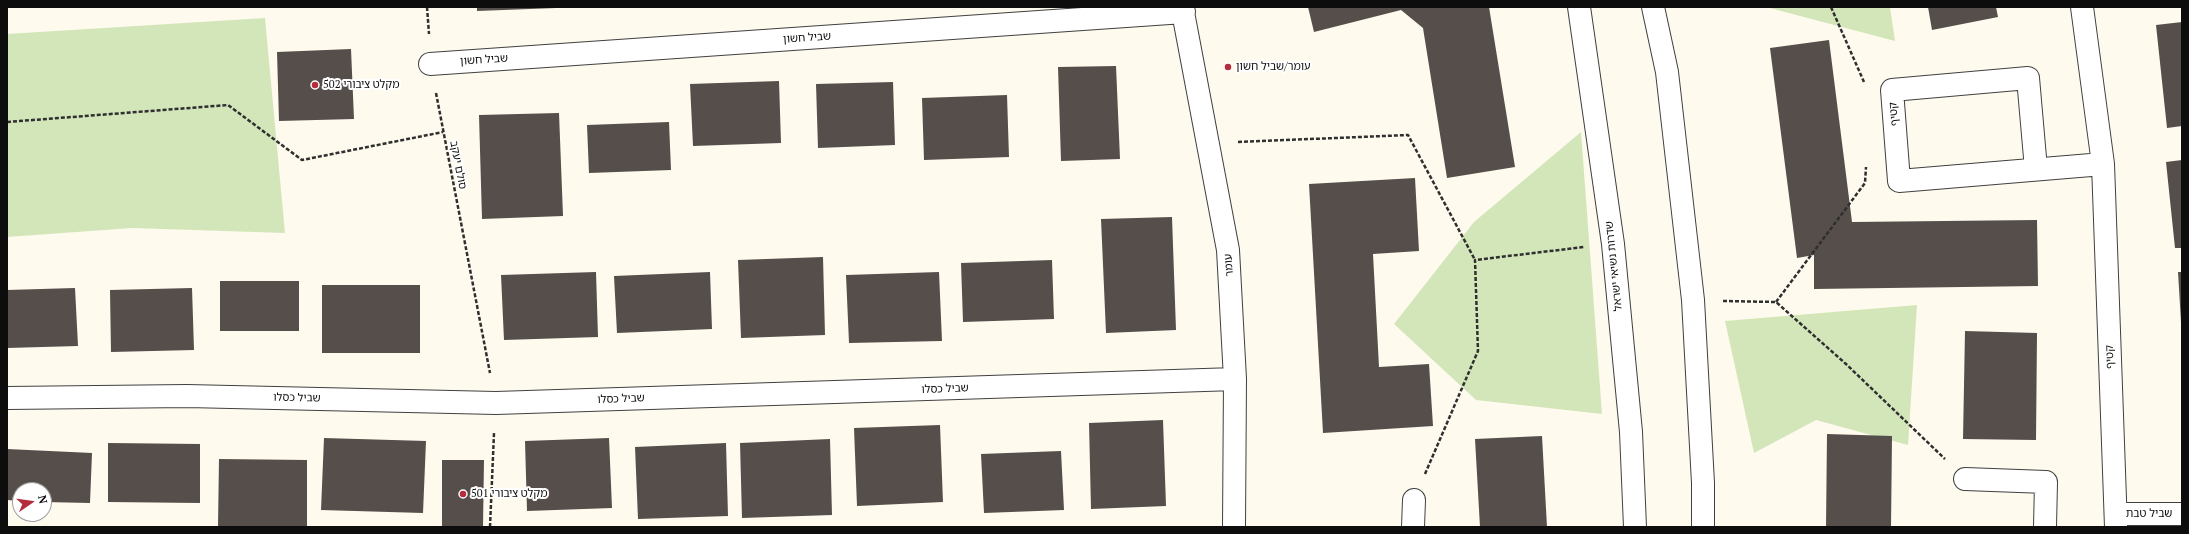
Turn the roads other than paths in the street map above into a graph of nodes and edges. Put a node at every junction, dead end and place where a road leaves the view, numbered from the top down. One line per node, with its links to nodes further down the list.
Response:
1 (1579, 7): 16 (street, שדרות נשיאי ישראל)
2 (1653, 7): 17 (street)
3 (2082, 7): 6 (street, קטיף)
4 (1183, 10): 5 (street, שביל חשון); 8 (street, עומר)
5 (430, 64)
6 (2103, 164): 7 (street, קטיף); 13 (street, קטיף)
7 (2036, 169): 7 (street, קטיף)
8 (1235, 379): 9 (street, שביל כסלו); 14 (street, עומר)
9 (7, 398)
10 (1965, 479): 18 (street)
11 (1414, 500): 15 (street)
12 (2182, 514): 13 (street, שביל טבת)
13 (2116, 521)
14 (1234, 527)
15 (1413, 527)
16 (1635, 527)
17 (1703, 527)
18 (2045, 527)

